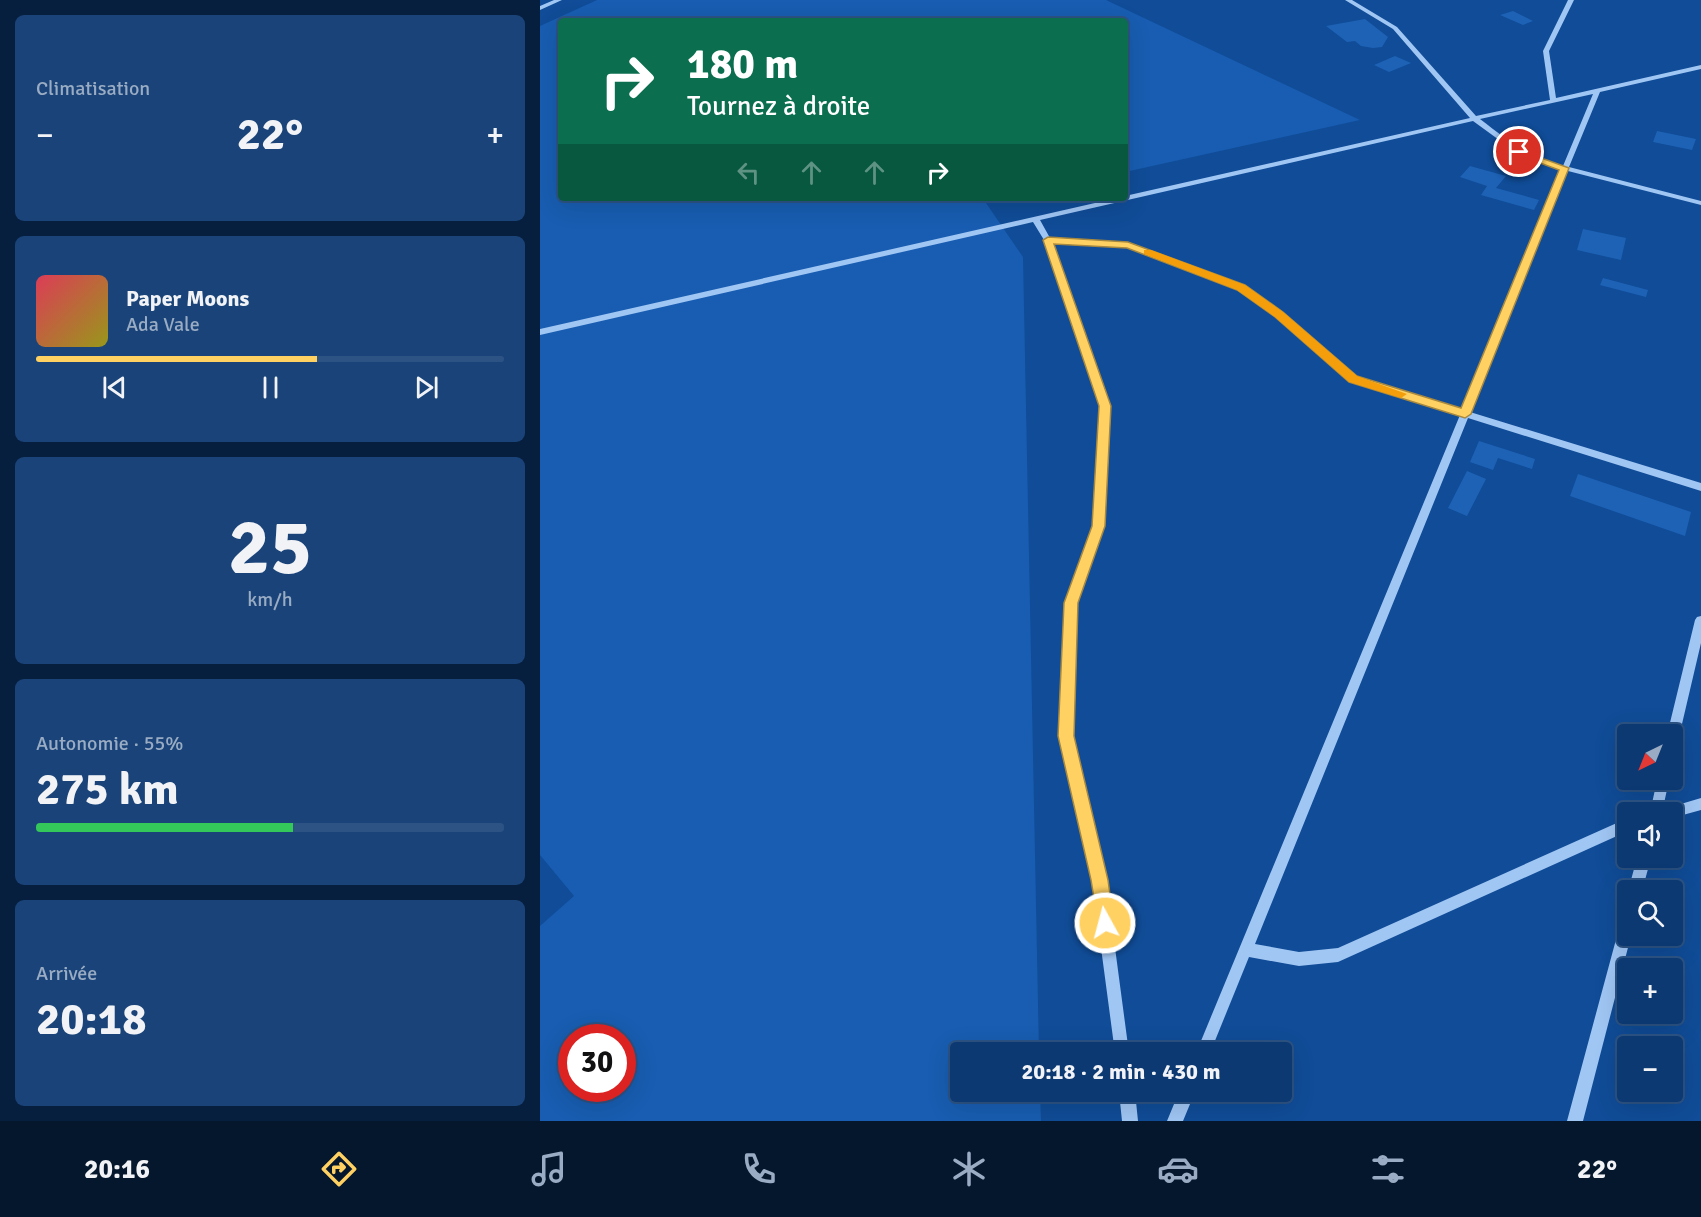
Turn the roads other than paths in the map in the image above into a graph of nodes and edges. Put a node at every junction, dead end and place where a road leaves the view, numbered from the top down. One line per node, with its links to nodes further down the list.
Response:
1 (559, 0): 4 (street)
2 (1348, 0): 8 (street)
3 (1571, 0): 7 (street)
4 (540, 8)
5 (1701, 68): 6 (street)
6 (1598, 91): 7 (street); 9 (street)
7 (1553, 101): 8 (street)
8 (1476, 119): 9 (street); 10 (street)
9 (1564, 168): 12 (street); 16 (street)
10 (1128, 198)
11 (1114, 201): 13 (street)
12 (1701, 203)
13 (1035, 219): 14 (street); 15 (street)
14 (1048, 240): 16 (street); 25 (street)
15 (540, 332)
16 (1465, 414): 17 (street); 24 (street)
17 (1701, 487)
18 (1701, 620): 19 (street)
19 (1676, 724)
20 (1701, 804): 21 (street)
21 (1683, 809)
22 (1617, 829): 24 (street)
23 (1621, 946): 31 (street)
24 (1245, 949): 26 (street)
25 (1121, 1042)
26 (1207, 1042)
27 (1128, 1102): 29 (street)
28 (1182, 1102): 30 (street)
29 (1130, 1121)
30 (1175, 1121)
31 (1575, 1121)

